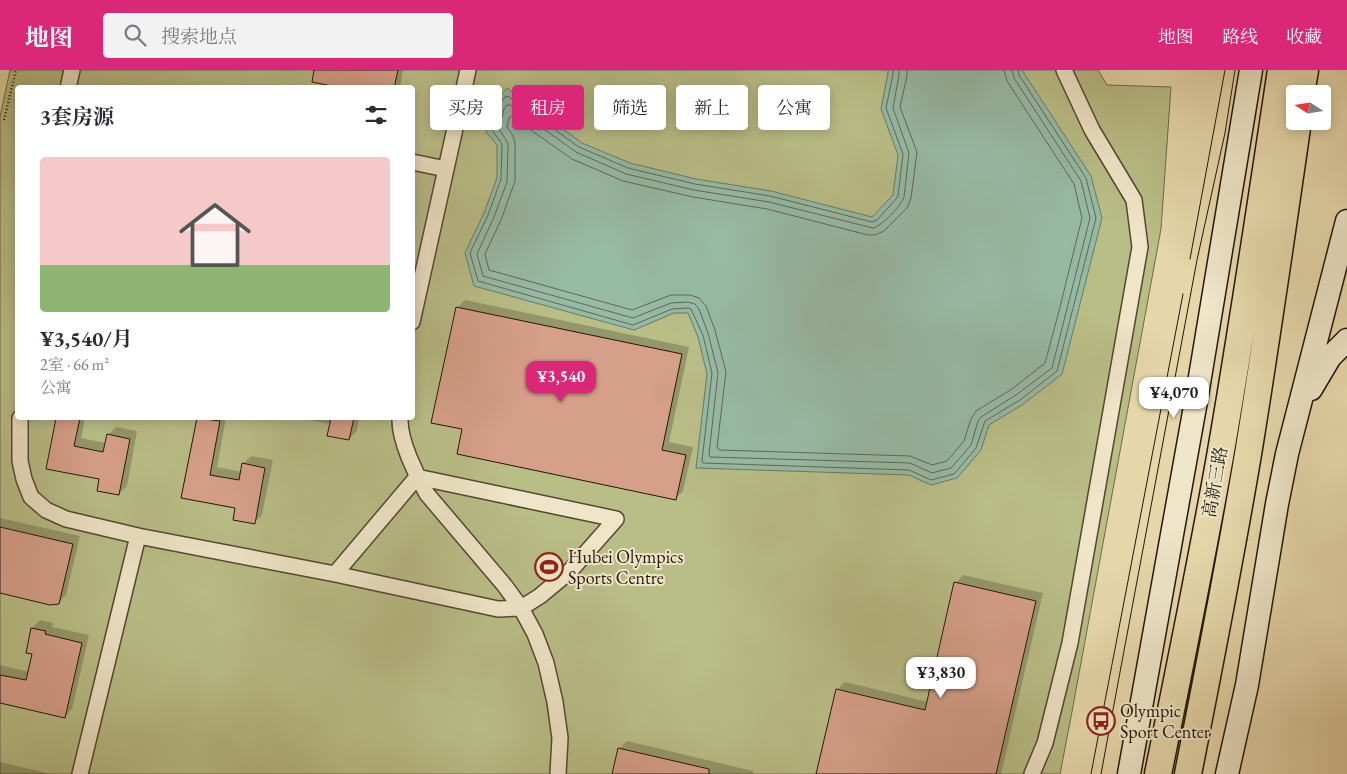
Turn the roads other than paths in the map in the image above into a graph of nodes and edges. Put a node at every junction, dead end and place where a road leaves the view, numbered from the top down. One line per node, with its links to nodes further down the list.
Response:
1 (72, 70): 7 (street)
2 (468, 70): 11 (street)
3 (1064, 70): 24 (street)
4 (1251, 70): 25 (main road, 高新三路)
5 (1281, 70): 26 (highway, 高新三路)
6 (1305, 70): 8 (highway)
7 (69, 85)
8 (1302, 85)
9 (1297, 130): 27 (highway, 高新三路)
10 (415, 163): 11 (street)
11 (446, 169): 13 (street)
12 (1347, 221): 15 (main road)
13 (415, 308)
14 (1347, 340): 15 (main road)
15 (1299, 409): 28 (main road)
16 (20, 420): 19 (street)
17 (400, 420): 18 (street)
18 (417, 477): 20 (street); 21 (street); 21 (street)
19 (138, 536): 20 (street); 22 (street)
20 (335, 574): 21 (street)
21 (521, 608): 23 (street)
22 (80, 774)
23 (558, 774)
24 (1032, 774)
25 (1129, 774)
26 (1158, 774)
27 (1188, 774)
28 (1227, 774)

